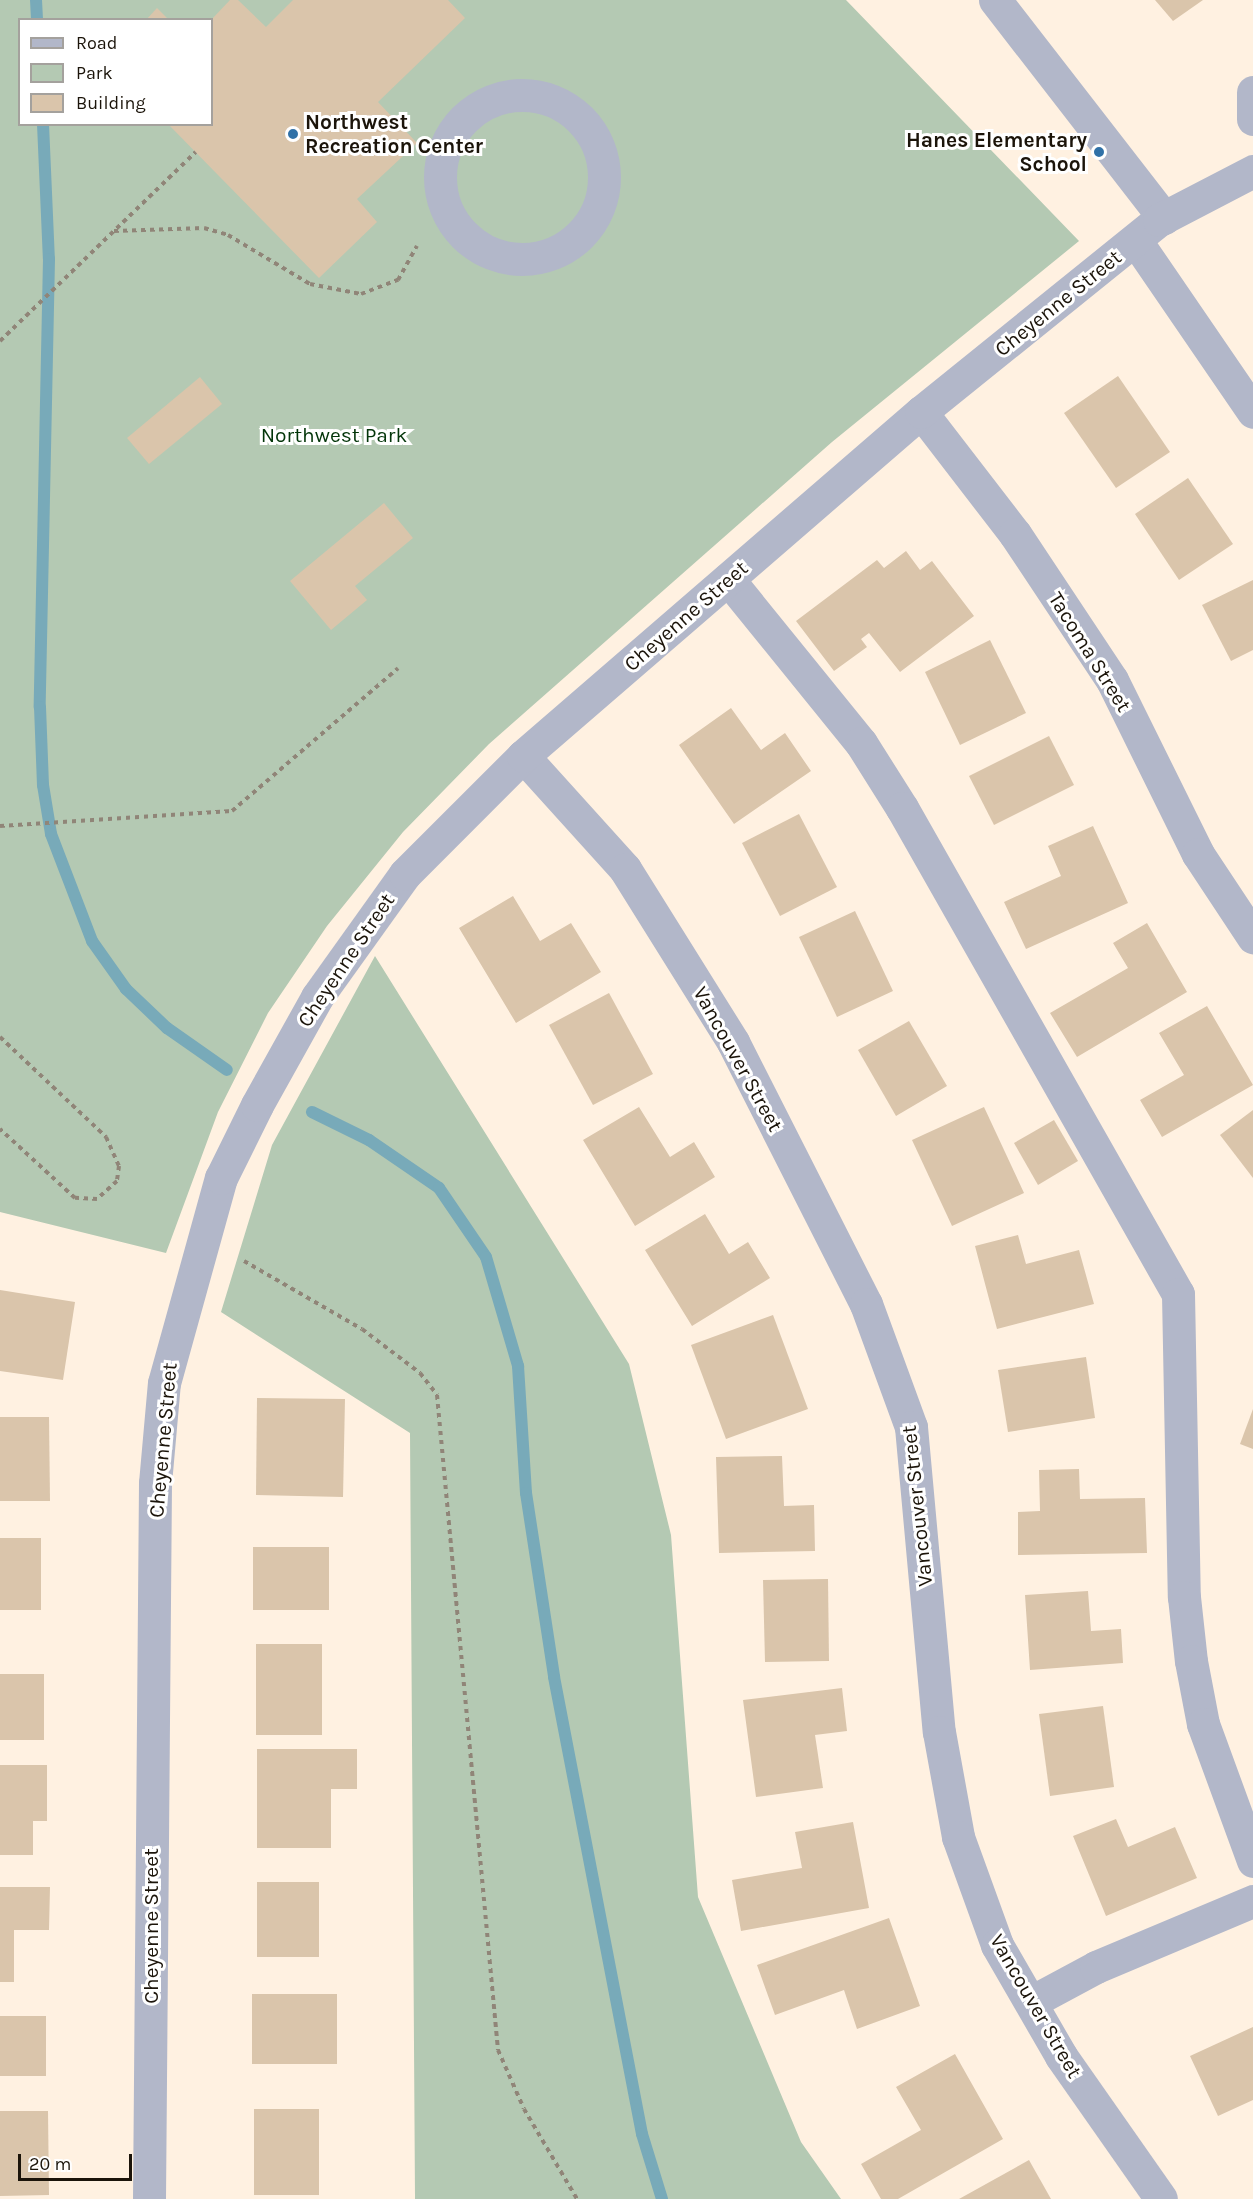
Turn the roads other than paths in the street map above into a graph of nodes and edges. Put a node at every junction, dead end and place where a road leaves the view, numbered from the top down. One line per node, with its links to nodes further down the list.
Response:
1 (995, 0): 6 (street)
2 (1253, 92): 3 (street)
3 (1253, 119)
4 (591, 132): 4 (street)
5 (1253, 171): 6 (street, Cheyenne Street)
6 (1164, 218): 7 (street, Cheyenne Street)
7 (1136, 241): 8 (street, Cheyenne Street); 9 (street)
8 (921, 412): 10 (street, Cheyenne Street); 12 (street, Tacoma Street)
9 (1253, 412)
10 (728, 579): 11 (street, Cheyenne Street); 13 (street)
11 (523, 756): 15 (street, Vancouver Street); 16 (street, Cheyenne Street)
12 (1253, 937)
13 (1253, 1861)
14 (1253, 1901): 15 (street)
15 (1030, 2002): 17 (street, Vancouver Street)
16 (149, 2199)
17 (1161, 2199)

